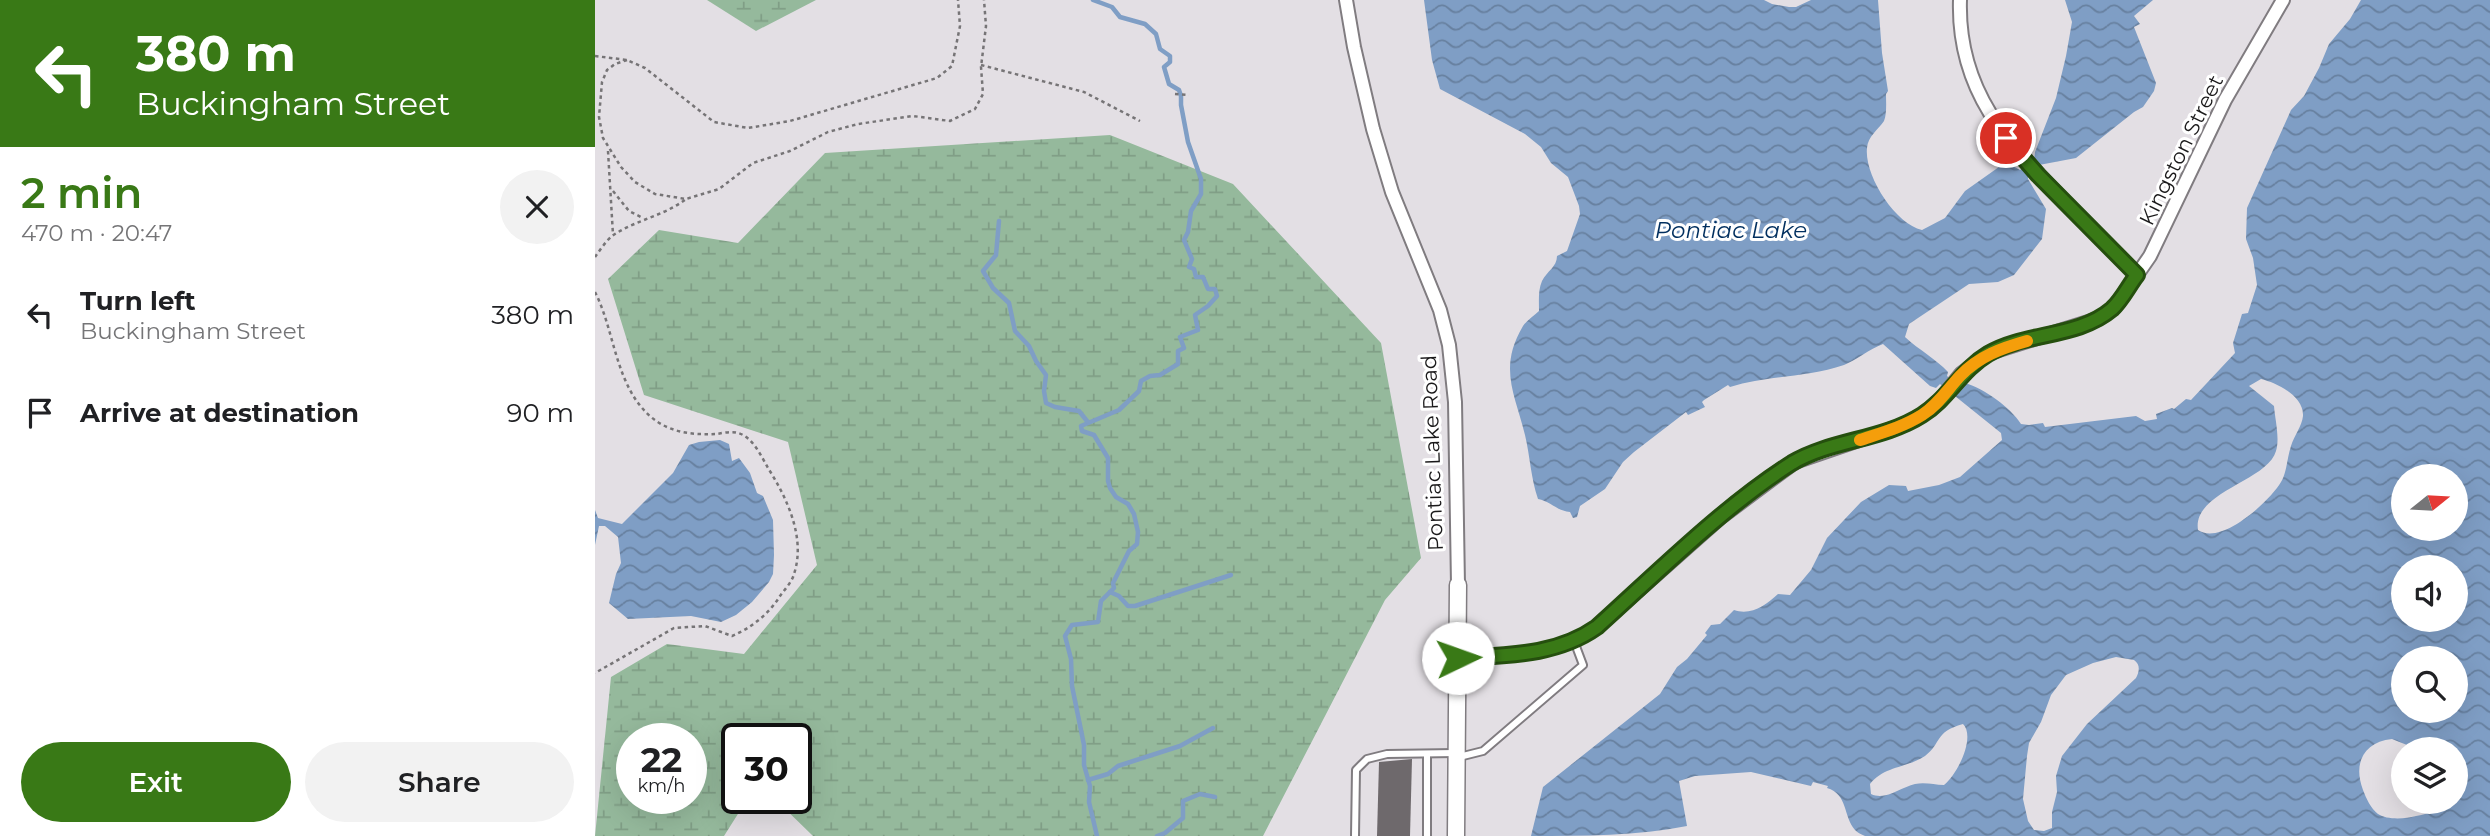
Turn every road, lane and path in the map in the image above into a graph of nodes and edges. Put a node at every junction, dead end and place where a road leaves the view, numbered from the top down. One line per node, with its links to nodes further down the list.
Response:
1 (958, 0): 7 (path)
2 (984, 0): 8 (path)
3 (1346, 0): 20 (street, Pontiac Lake Road)
4 (1960, 0): 18 (street)
5 (2283, 0): 18 (street, Kingston Street)
6 (595, 56): 7 (path)
7 (627, 60): 12 (path)
8 (981, 65): 11 (path); 14 (path)
9 (1175, 94): 10 (path)
10 (1189, 95)
11 (1140, 121)
12 (608, 148): 13 (path); 14 (path)
13 (611, 188): 15 (path); 16 (path)
14 (686, 199): 15 (path)
15 (644, 219): 16 (path)
16 (613, 236): 17 (path)
17 (595, 257)
18 (2137, 275): 21 (street, Kingston Street)
19 (595, 292): 23 (path)
20 (1458, 585): 22 (street, Pontiac Lake Road)
21 (1574, 641): 22 (street, Kingston Street); 25 (lane)
22 (1458, 658): 25 (street, Pontiac Lake Road)
23 (595, 673)
24 (1427, 754): 25 (lane); 26 (lane); 27 (lane)
25 (1457, 755): 28 (street, Pontiac Lake Road)
26 (1355, 836)
27 (1427, 836)
28 (1457, 836)

